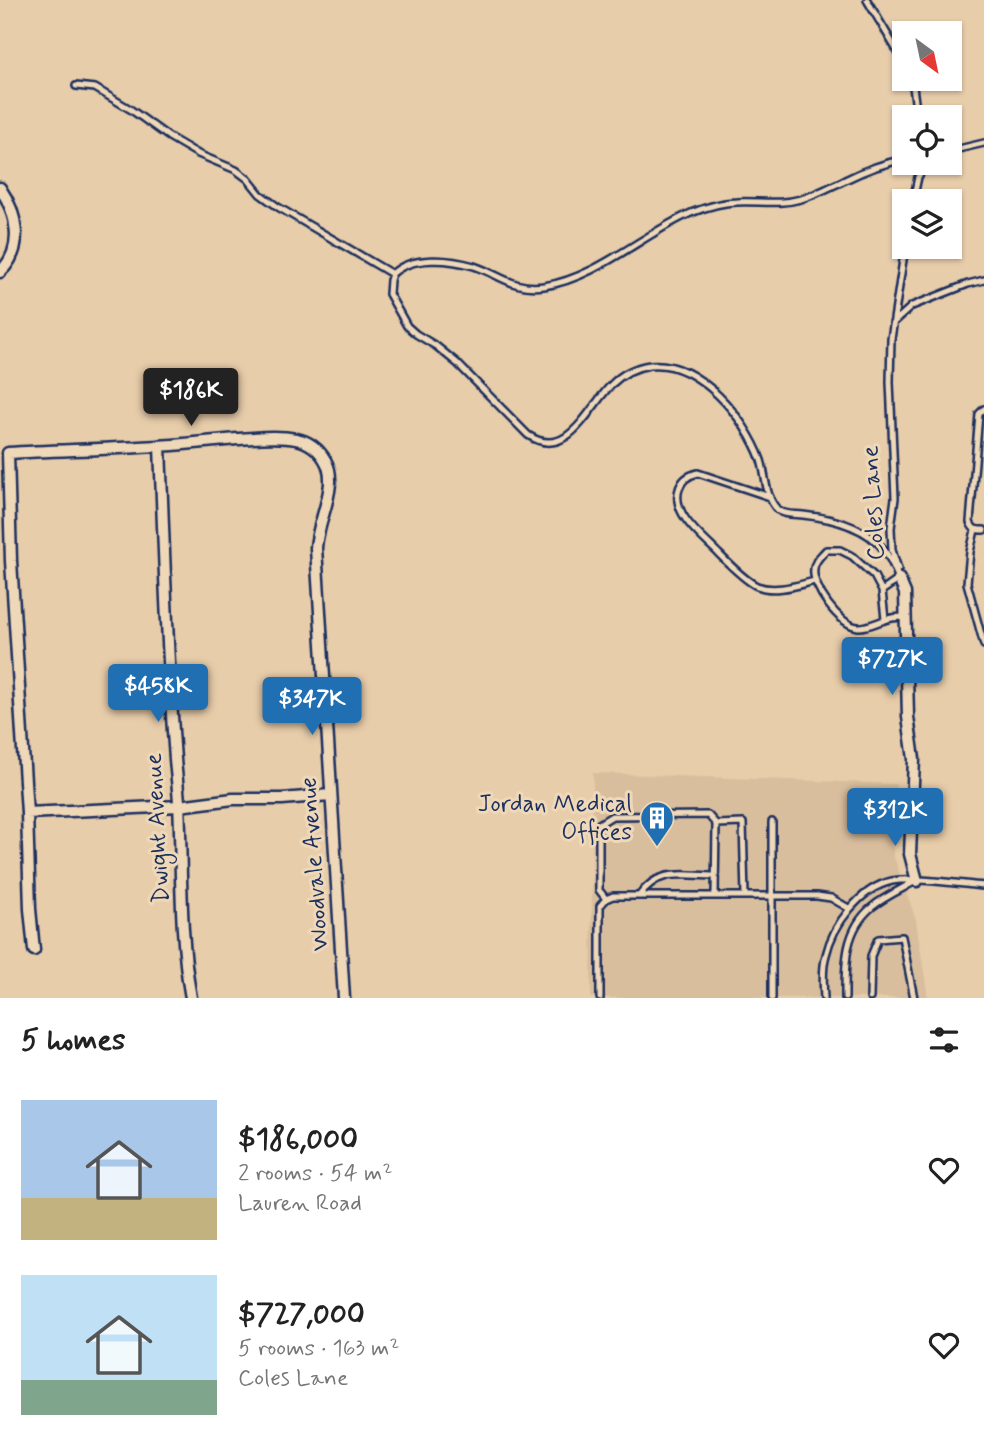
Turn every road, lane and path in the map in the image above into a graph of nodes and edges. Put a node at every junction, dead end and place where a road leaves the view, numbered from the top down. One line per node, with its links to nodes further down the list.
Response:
1 (867, 0): 2 (lane)
2 (892, 42)
3 (76, 86): 10 (lane)
4 (984, 143): 5 (lane)
5 (962, 148)
6 (892, 163): 10 (lane)
7 (0, 188): 9 (street)
8 (903, 259): 12 (lane, Coles Lane)
9 (0, 272)
10 (392, 274): 15 (lane)
11 (984, 280): 12 (lane)
12 (893, 323): 18 (lane, Coles Lane)
13 (984, 409): 16 (lane)
14 (160, 446): 24 (street, Woodvale Avenue); 25 (street, Dwight Avenue); 26 (street)
15 (770, 497): 18 (lane); 19 (lane)
16 (975, 530): 17 (lane); 23 (lane)
17 (984, 530)
18 (899, 579): 20 (lane); 21 (street, Coles Lane)
19 (815, 581): 20 (lane); 22 (lane)
20 (882, 591): 22 (lane)
21 (906, 617): 22 (lane); 30 (street, Coles Lane)
22 (885, 619)
23 (984, 645)
24 (330, 795): 25 (street); 40 (street, Woodvale Avenue)
25 (179, 806): 26 (street); 39 (street, Dwight Avenue)
26 (27, 813): 38 (street)
27 (772, 822): 35 (lane)
28 (716, 824): 29 (lane); 34 (lane); 36 (lane)
29 (715, 876): 32 (lane); 33 (lane)
30 (917, 881): 31 (lane); 37 (lane); 44 (lane)
31 (984, 886)
32 (638, 896): 33 (lane); 36 (lane)
33 (715, 896): 34 (lane)
34 (745, 896): 35 (lane)
35 (773, 896): 37 (lane); 42 (lane)
36 (606, 899): 41 (lane)
37 (850, 909): 43 (lane)
38 (34, 950)
39 (191, 998)
40 (344, 998)
41 (600, 998)
42 (772, 998)
43 (824, 998)
44 (845, 998)
45 (870, 998): 46 (lane)
46 (914, 998)

